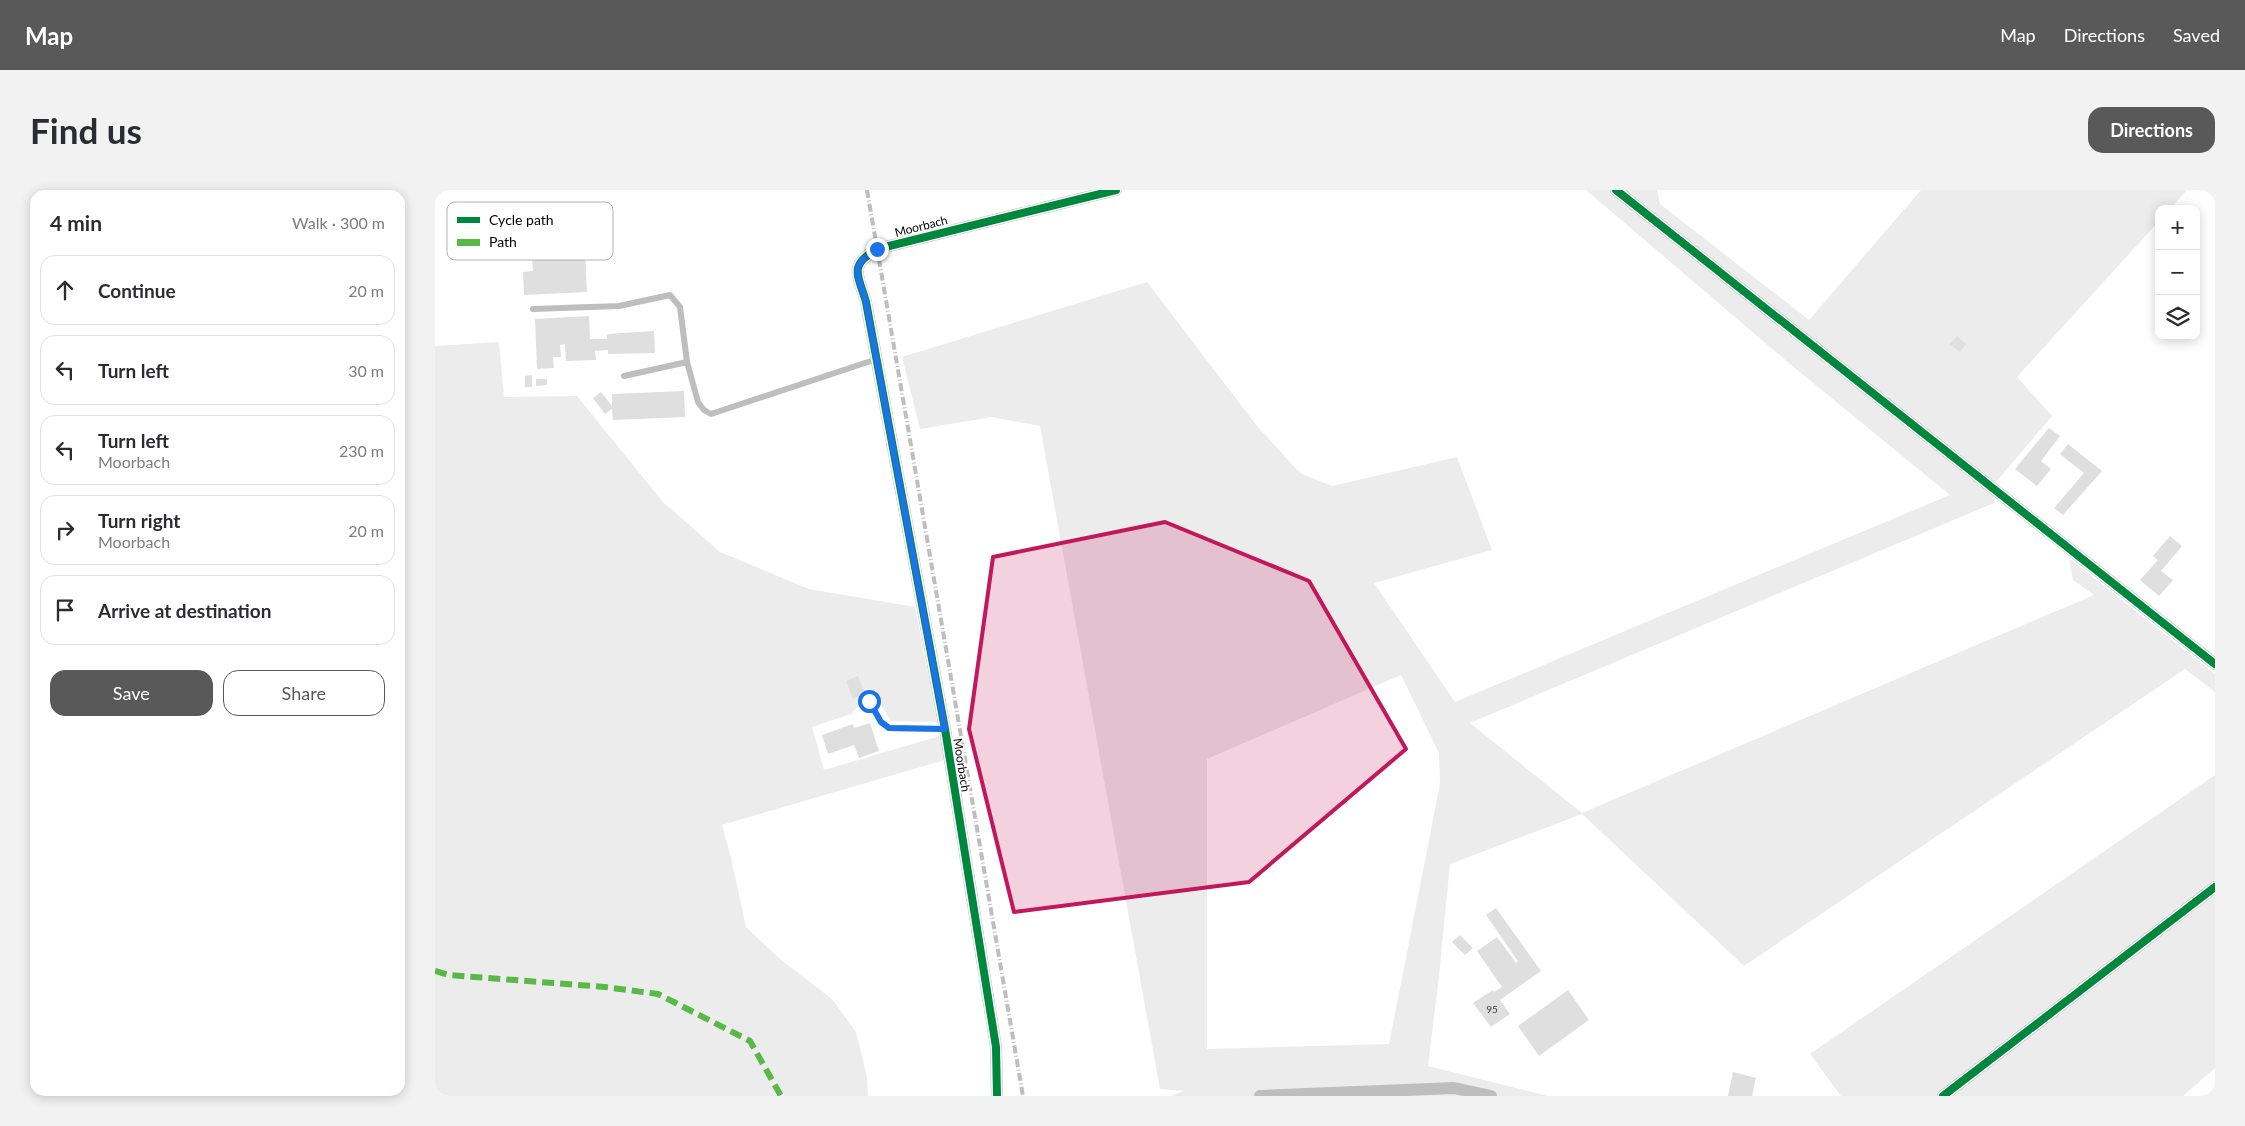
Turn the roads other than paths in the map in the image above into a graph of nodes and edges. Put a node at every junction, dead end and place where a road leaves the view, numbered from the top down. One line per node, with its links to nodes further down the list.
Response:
1 (1116, 190): 4 (street, Moorbach)
2 (1616, 190): 7 (street)
3 (533, 309): 5 (lane)
4 (877, 359): 5 (lane); 9 (street, Moorbach)
5 (687, 362): 6 (lane)
6 (624, 376)
7 (2215, 664)
8 (869, 701): 9 (lane)
9 (945, 729): 11 (street, Moorbach)
10 (2215, 887): 14 (street)
11 (997, 1096)
12 (1261, 1096): 13 (street)
13 (1491, 1096)
14 (1943, 1096)

